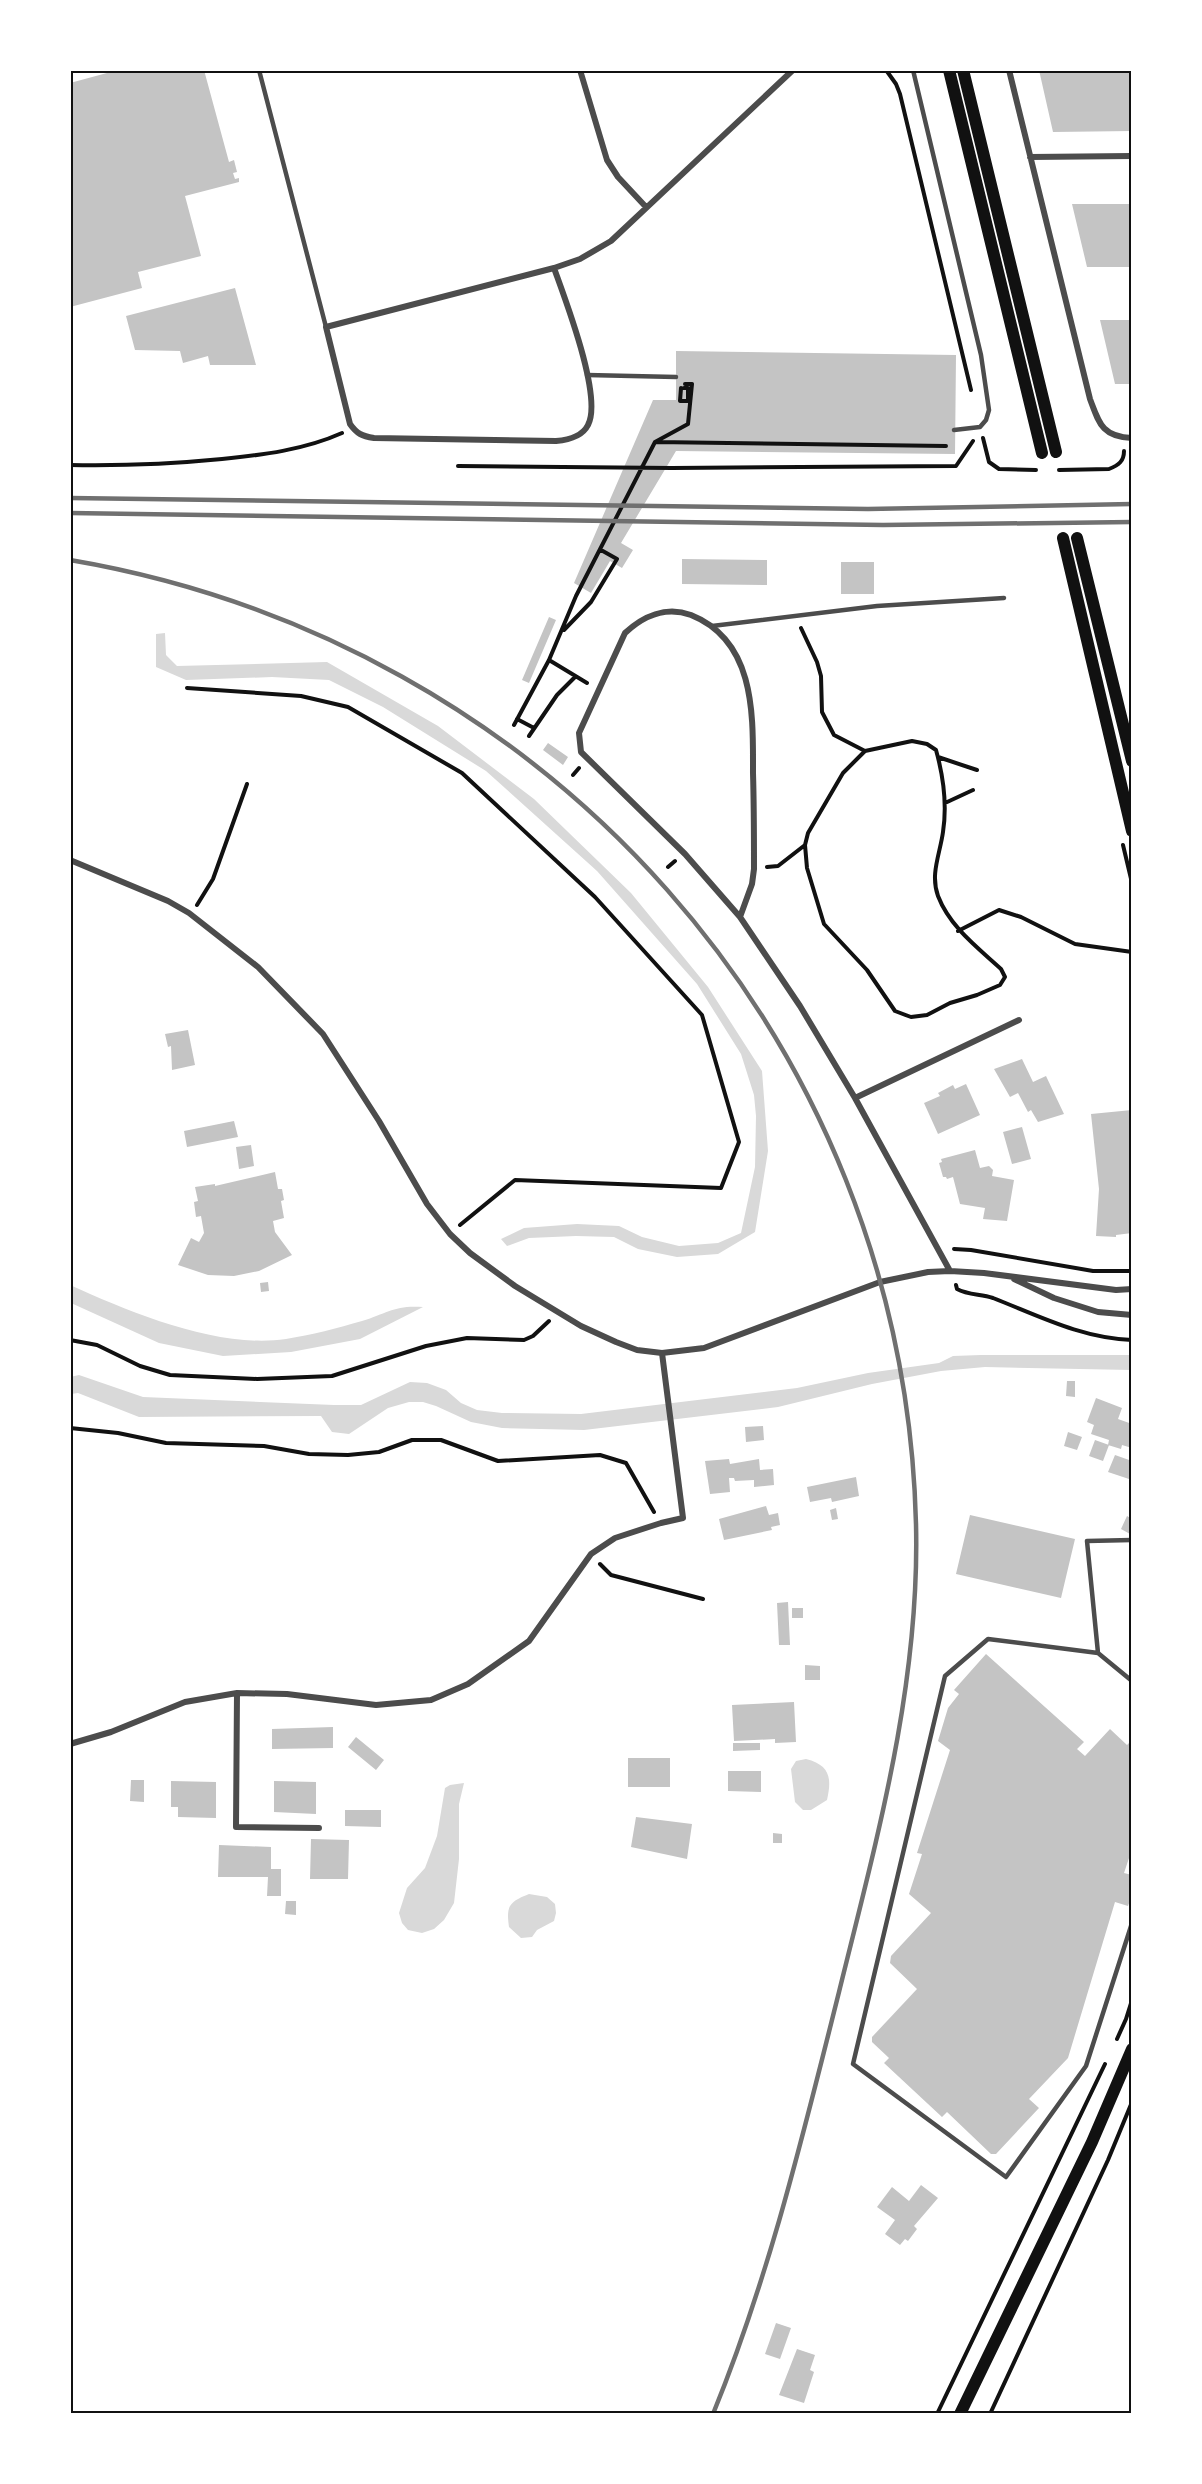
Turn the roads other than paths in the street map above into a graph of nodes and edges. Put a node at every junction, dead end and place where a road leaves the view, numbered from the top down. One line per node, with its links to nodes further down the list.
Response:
1 (258, 70): 12 (lane)
2 (580, 70): 10 (street)
3 (793, 70): 10 (street)
4 (913, 70): 15 (lane)
5 (949, 70): 18 (main road)
6 (963, 70): 17 (main road)
7 (1009, 70): 9 (street)
8 (1131, 156): 9 (street)
9 (1030, 157): 16 (street)
10 (646, 207): 11 (street)
11 (554, 268): 12 (street); 13 (street)
12 (326, 327): 13 (street)
13 (587, 375): 14 (lane)
14 (676, 377)
15 (954, 430)
16 (1131, 438)
17 (1056, 452)
18 (1042, 453)
19 (1063, 538): 24 (main road)
20 (1077, 538): 23 (main road)
21 (1004, 598): 22 (lane)
22 (712, 626): 26 (street); 26 (street)
23 (1131, 760)
24 (1131, 831)
25 (70, 860): 33 (street)
26 (740, 916): 28 (street)
27 (1019, 1020): 28 (street)
28 (855, 1098): 29 (street)
29 (951, 1271): 30 (street); 33 (street)
30 (1008, 1276): 31 (street); 32 (street)
31 (1131, 1289)
32 (1131, 1315)
33 (662, 1353): 37 (street)
34 (1131, 1540): 35 (lane)
35 (1098, 1653): 36 (lane); 40 (lane)
36 (1131, 1681)
37 (237, 1693): 38 (street); 39 (street)
38 (70, 1744)
39 (319, 1828)
40 (1131, 1923)
41 (1131, 2049): 42 (main road)
42 (960, 2414)

